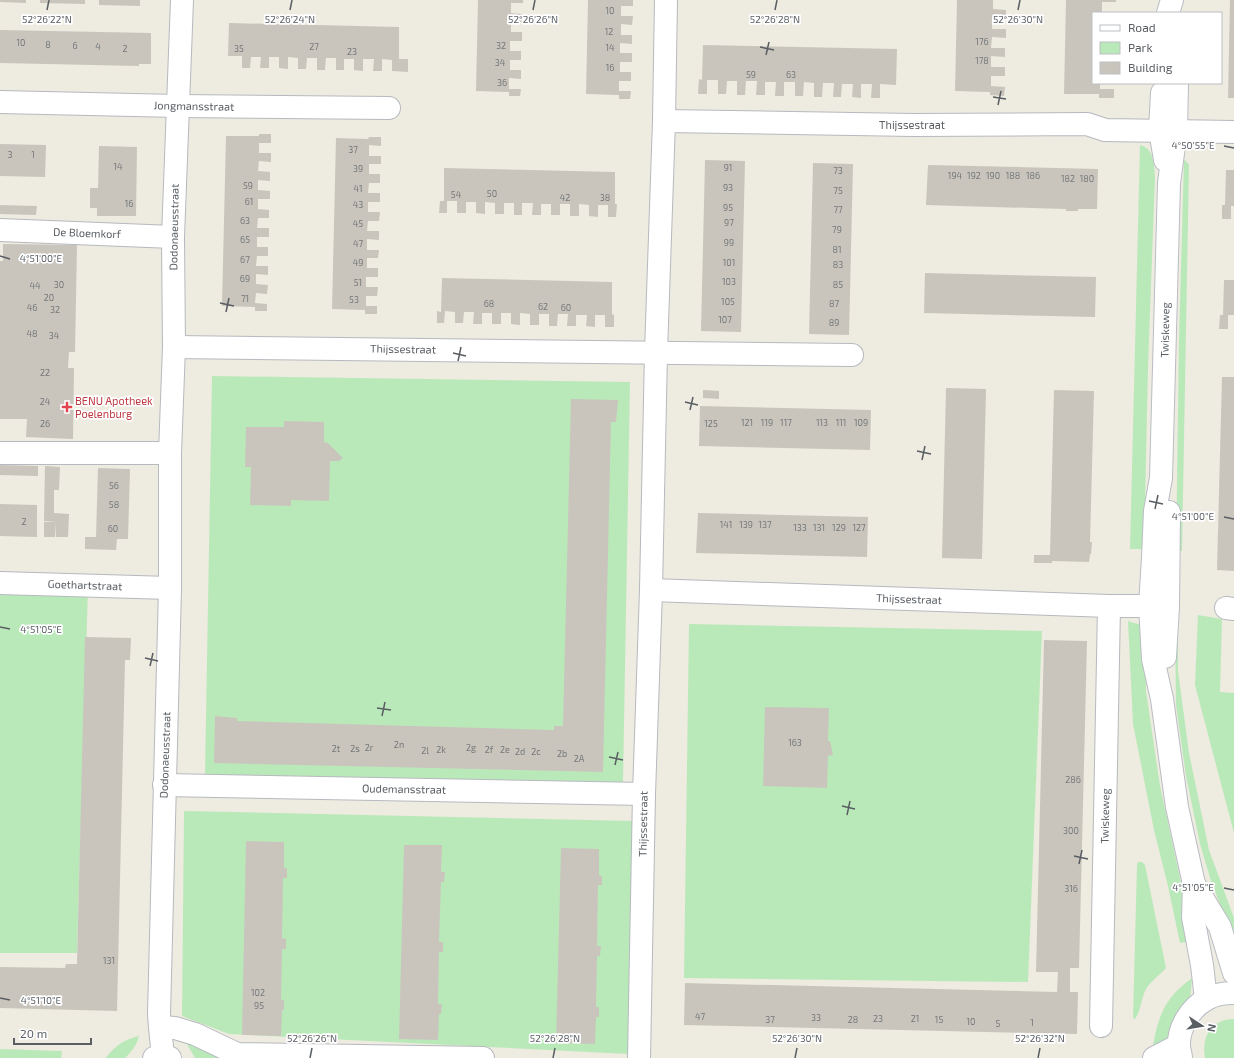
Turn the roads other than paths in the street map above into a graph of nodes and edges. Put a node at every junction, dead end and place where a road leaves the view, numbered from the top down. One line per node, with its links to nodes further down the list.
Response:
1 (182, 0): 10 (street, Dodonaeusstraat)
2 (666, 0): 12 (street, Thijssestraat)
3 (1172, 0): 5 (street)
4 (1176, 0): 6 (street)
5 (1168, 12)
6 (1178, 12)
7 (1163, 84): 13 (street, Twiskeweg)
8 (1177, 84): 13 (street, Twiskeweg)
9 (0, 102): 10 (street, Jongmansstraat)
10 (178, 106): 11 (street, Jongmansstraat); 16 (street, Dodonaeusstraat)
11 (389, 108)
12 (664, 121): 13 (street, Thijssestraat); 18 (street, Thijssestraat)
13 (1168, 131): 14 (street, Thijssestraat); 26 (street, Twiskeweg)
14 (1234, 132)
15 (0, 230): 16 (street, De Bloemkorf)
16 (173, 237): 17 (street, Dodonaeusstraat)
17 (174, 347): 18 (street, Thijssestraat); 21 (street, Dodonaeusstraat)
18 (656, 352): 19 (street, Thijssestraat); 24 (street, Thijssestraat)
19 (852, 355)
20 (0, 453): 21 (street)
21 (170, 453): 23 (street, Dodonaeusstraat)
22 (0, 583): 23 (street, Goethartstraat)
23 (170, 588): 27 (street, Dodonaeusstraat)
24 (651, 590): 25 (street, Thijssestraat); 28 (street, Thijssestraat)
25 (1109, 606): 26 (street, Thijssestraat); 33 (street, Twiskeweg)
26 (1159, 606): 29 (street, Twiskeweg)
27 (164, 785): 28 (street, Oudemansstraat); 34 (street, Dodonaeusstraat)
28 (644, 794): 38 (street, Thijssestraat)
29 (1194, 884): 30 (street, Twiskeweg); 32 (street, Twiskeweg)
30 (1234, 973)
31 (1234, 993): 32 (street)
32 (1206, 999): 35 (street)
33 (1101, 1026)
34 (160, 1027): 36 (street, Dodonaeusstraat); 37 (street)
35 (1180, 1052): 39 (street)
36 (163, 1058)
37 (483, 1058)
38 (639, 1058)
39 (1154, 1058)

